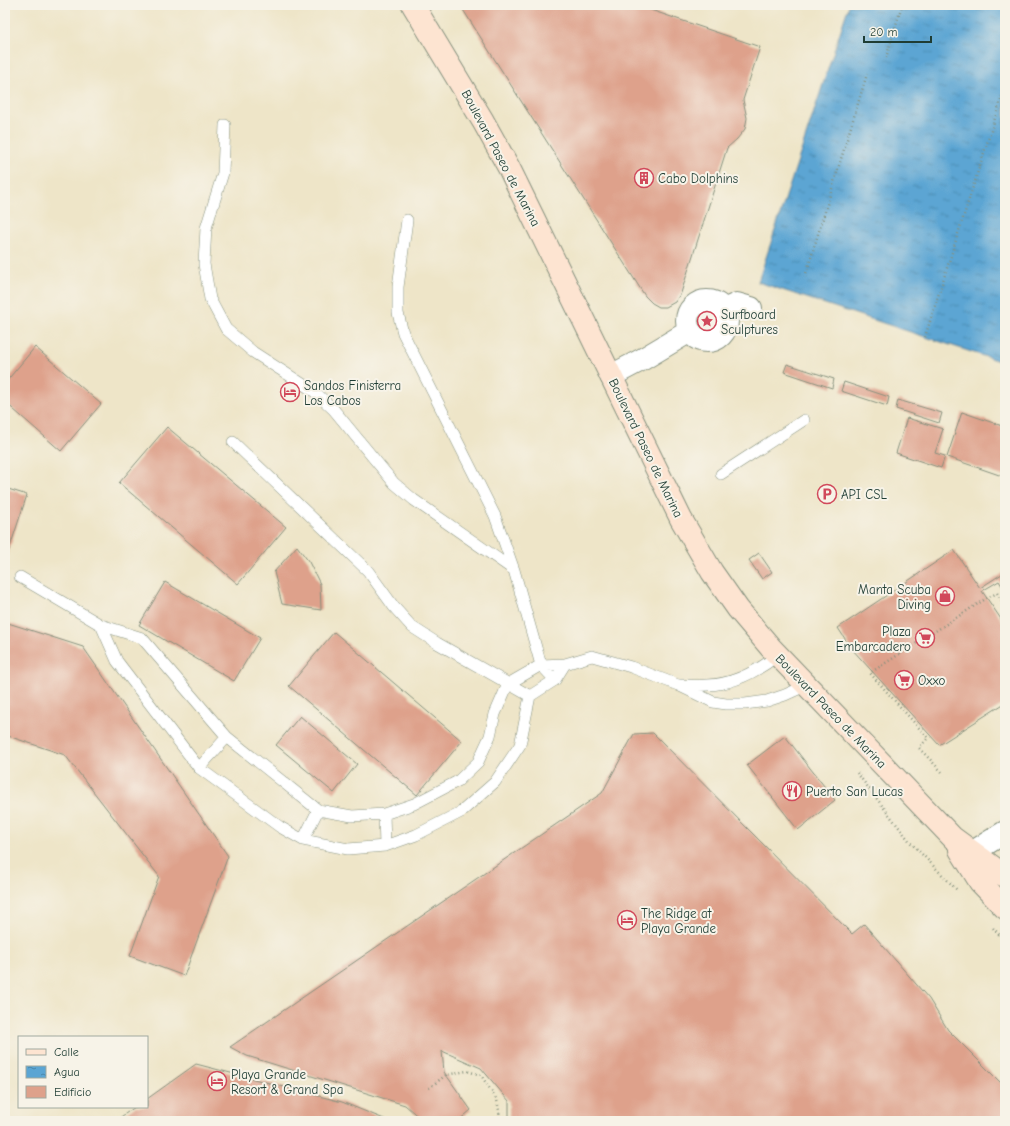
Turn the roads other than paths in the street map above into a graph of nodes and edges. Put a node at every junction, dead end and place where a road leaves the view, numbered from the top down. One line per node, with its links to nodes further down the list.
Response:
1 (413, 5): 5 (main road, Boulevard Paseo de Marina)
2 (225, 125): 9 (lane)
3 (407, 220): 9 (lane)
4 (751, 308): 5 (street)
5 (611, 376): 12 (main road, Boulevard Paseo de Marina)
6 (804, 420): 8 (lane)
7 (233, 442): 16 (lane)
8 (720, 474)
9 (514, 570): 14 (lane)
10 (20, 577): 11 (lane)
11 (100, 625): 20 (lane); 21 (lane)
12 (778, 655): 17 (lane); 18 (main road, Boulevard Paseo de Marina)
13 (565, 664): 14 (lane); 15 (lane); 17 (lane)
14 (541, 665): 15 (lane); 16 (lane)
15 (556, 680): 19 (lane)
16 (508, 684): 19 (lane); 23 (lane)
17 (678, 685): 18 (lane)
18 (807, 685): 27 (main road, Boulevard Paseo de Marina)
19 (530, 696): 26 (lane)
20 (226, 737): 21 (lane); 22 (lane)
21 (199, 768): 25 (lane)
22 (318, 810): 23 (lane); 25 (lane)
23 (384, 814): 26 (lane)
24 (1005, 832): 27 (street)
25 (303, 840): 26 (lane)
26 (385, 846)
27 (968, 855): 28 (main road, Boulevard Paseo de Marina); 29 (main road, Boulevard Paseo de Marina)
28 (1005, 876)
29 (1005, 908)

